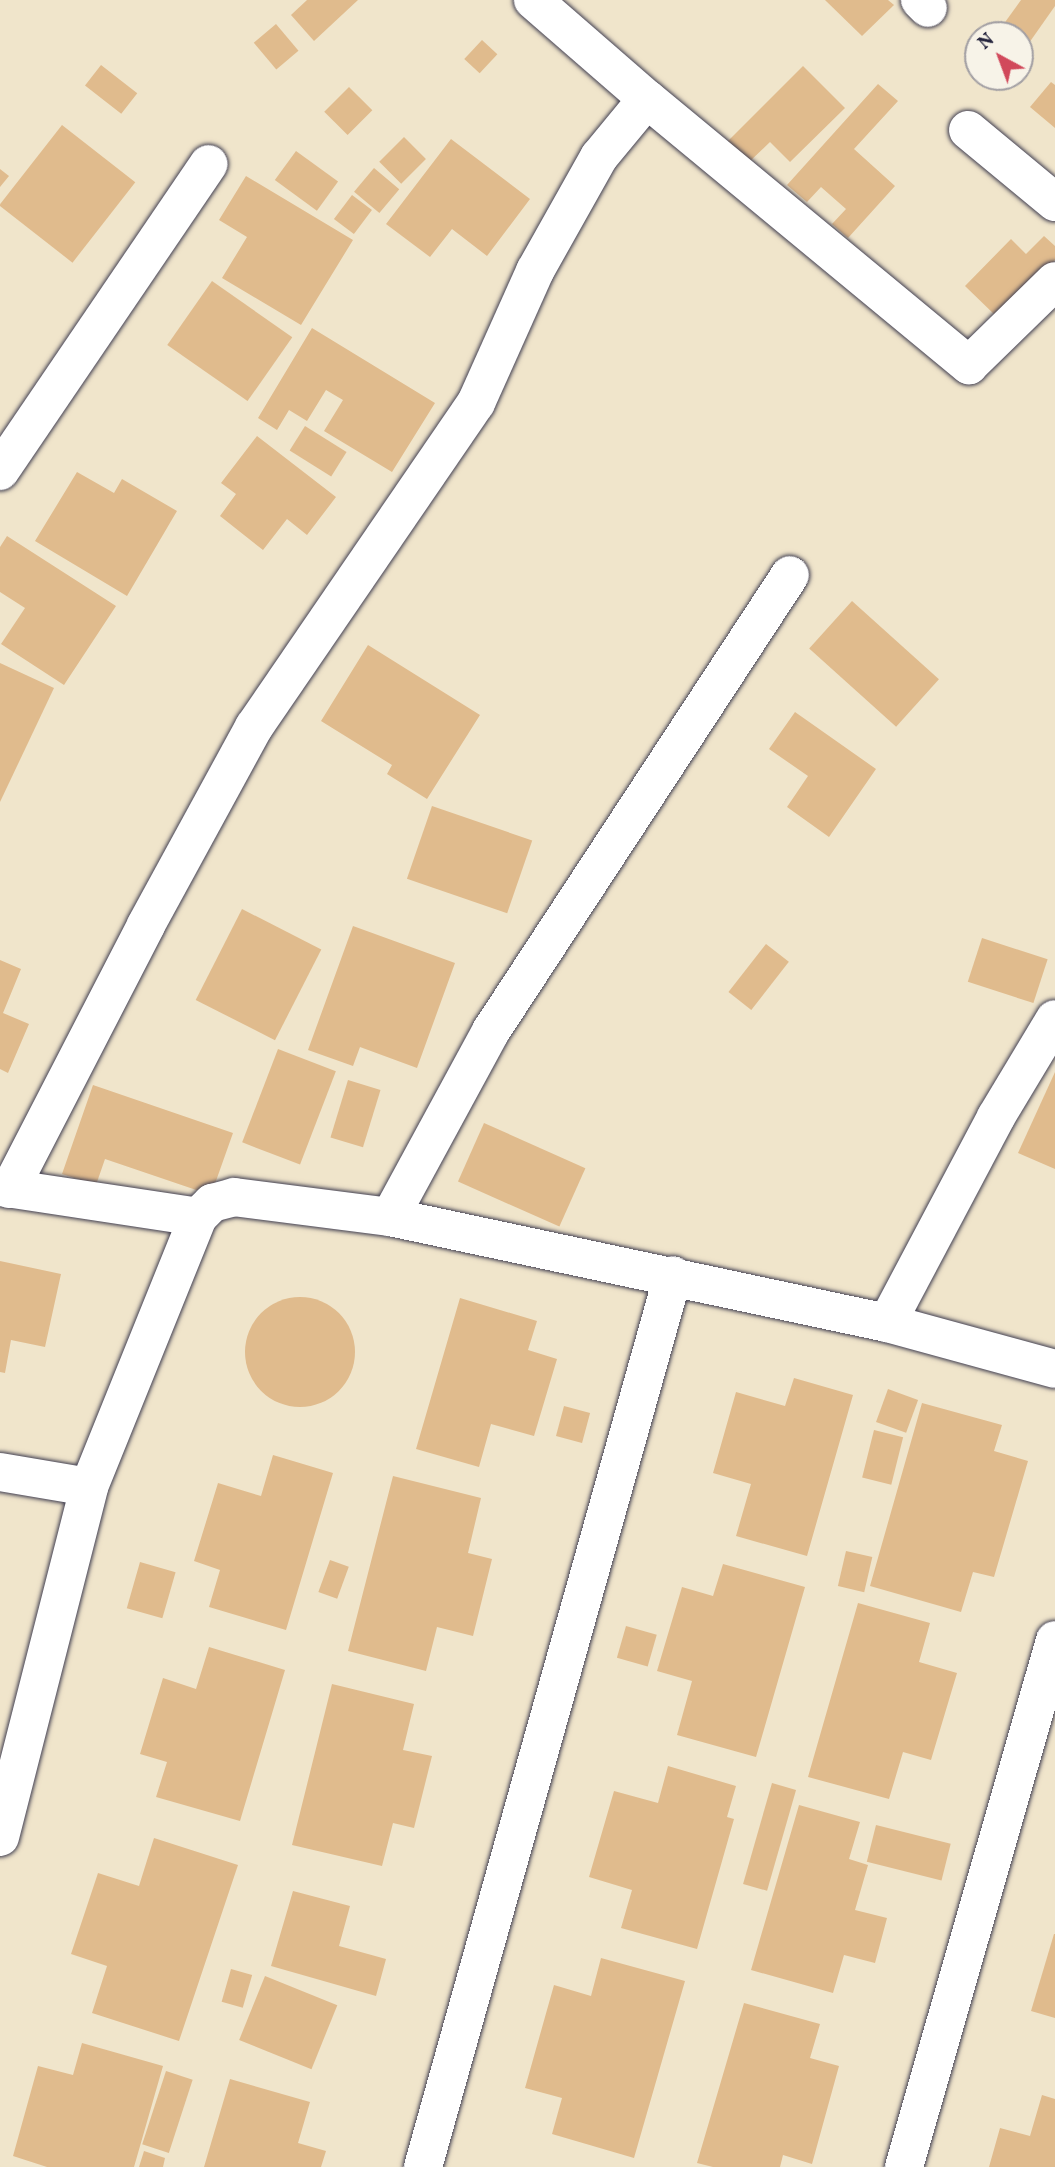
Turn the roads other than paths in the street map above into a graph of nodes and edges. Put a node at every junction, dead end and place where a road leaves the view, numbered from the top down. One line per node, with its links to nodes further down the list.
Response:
1 (533, 0): 2 (street)
2 (647, 99): 6 (street); 10 (street)
3 (968, 130): 5 (street)
4 (209, 164): 7 (street)
5 (1055, 202)
6 (1055, 281)
7 (0, 471)
8 (790, 575): 12 (street)
9 (1055, 1019): 14 (street)
10 (5, 1188): 11 (street)
11 (198, 1217): 12 (street); 17 (street)
12 (390, 1217): 13 (street)
13 (673, 1275): 14 (street); 20 (street)
14 (887, 1323): 15 (street)
15 (1055, 1369)
16 (0, 1472): 17 (street)
17 (89, 1487): 19 (street)
18 (1055, 1640): 21 (street)
19 (0, 1838)
20 (423, 2167)
21 (904, 2167)

